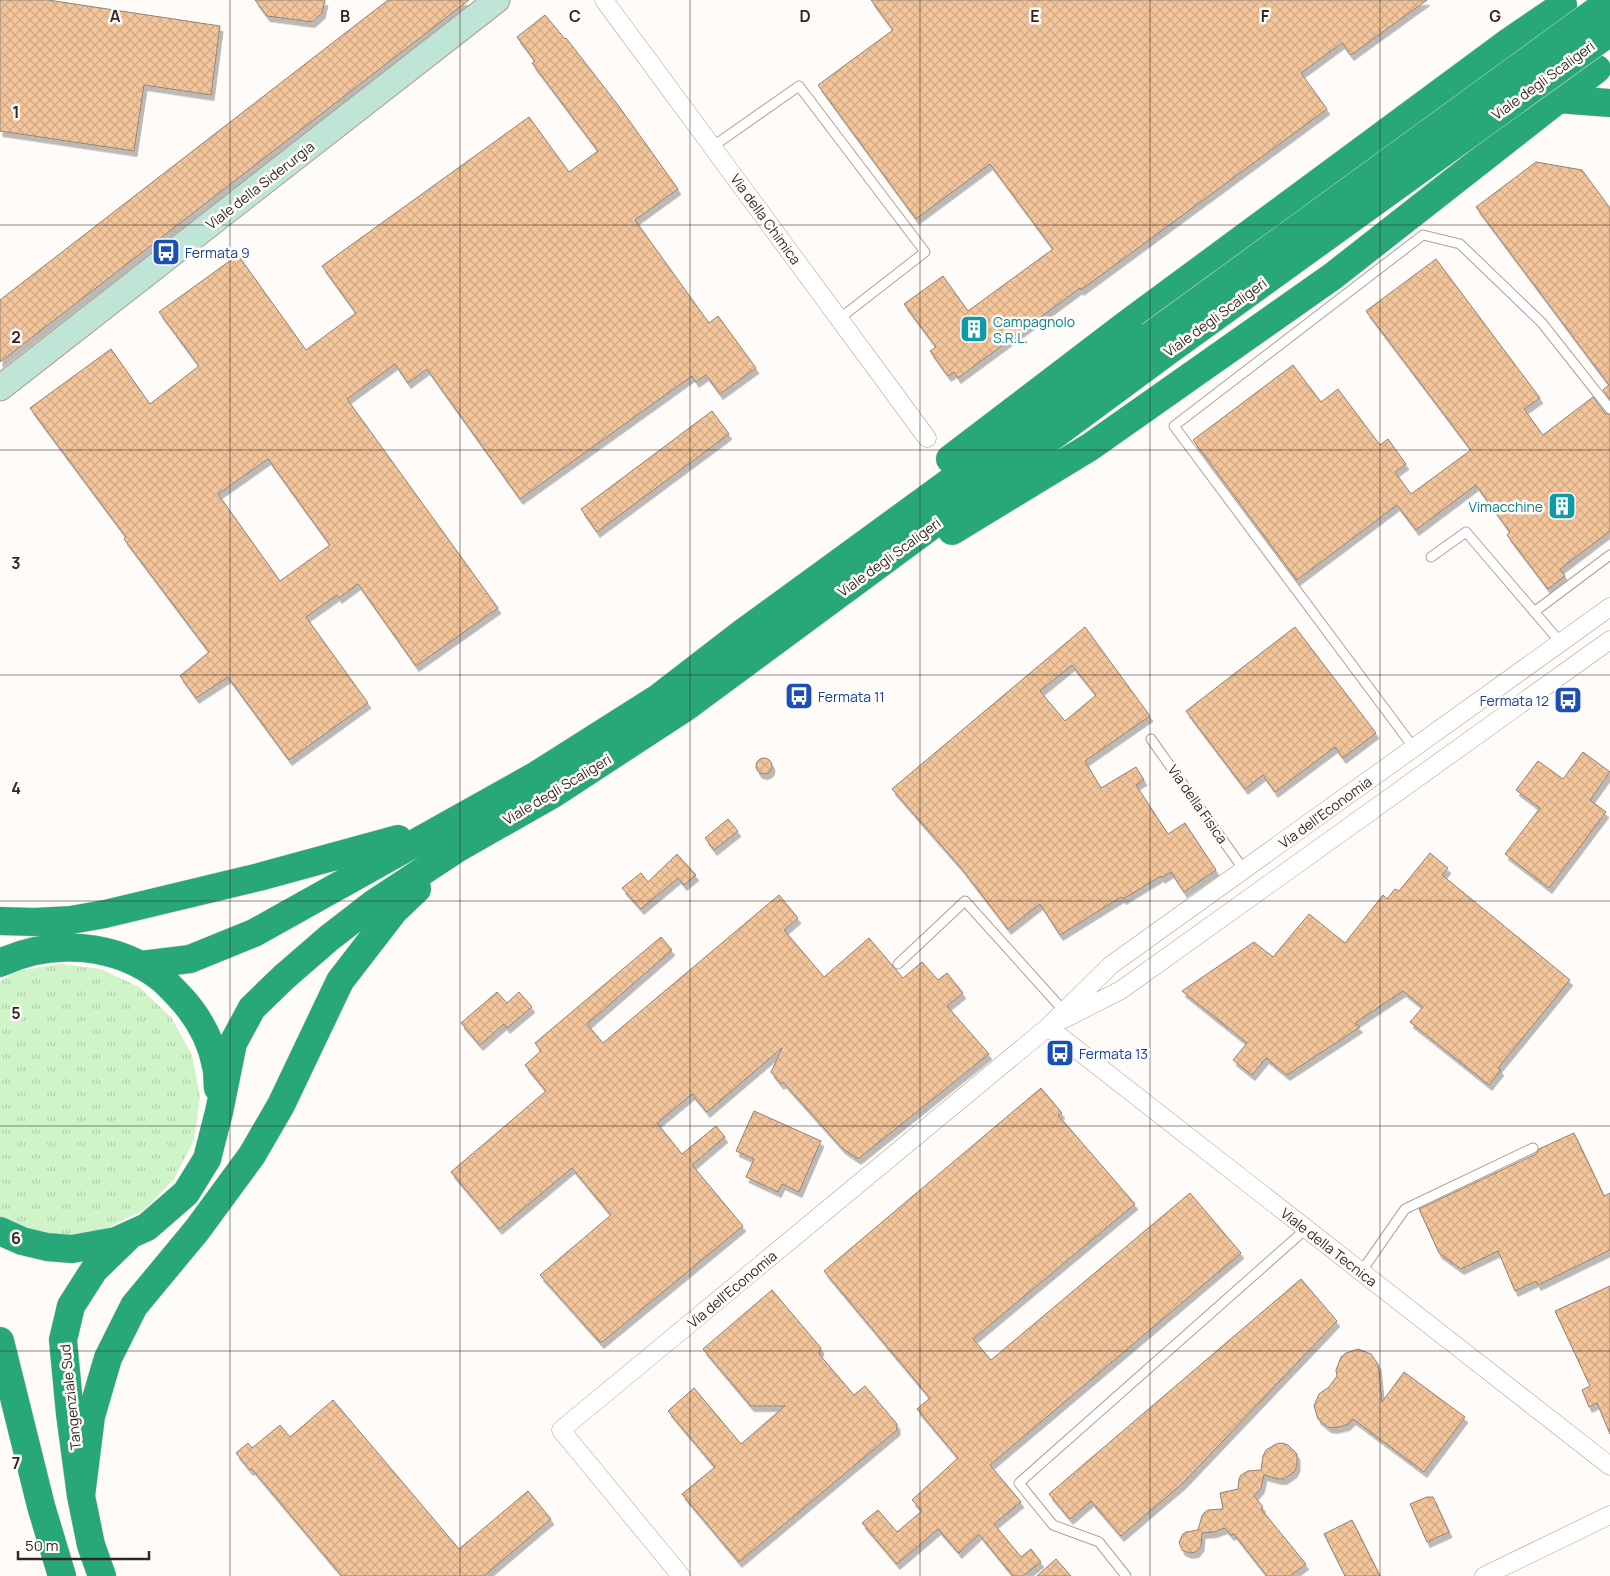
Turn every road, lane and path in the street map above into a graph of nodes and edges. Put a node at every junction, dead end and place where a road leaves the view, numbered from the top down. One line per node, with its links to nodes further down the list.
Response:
1 (497, 0): 14 (street, Viale della Siderurgia)
2 (604, 0): 11 (street, Via della Chimica)
3 (1530, 0): 7 (highway)
4 (1610, 1): 13 (highway, Viale degli Scaligeri, bridge)
5 (1563, 4): 7 (highway)
6 (1610, 32): 13 (highway, Viale degli Scaligeri, bridge)
7 (1510, 40): 24 (highway)
8 (1597, 69): 9 (highway)
9 (1557, 100): 10 (highway); 21 (highway)
10 (1610, 103)
11 (712, 147): 12 (street, Via della Chimica); 12 (lane)
12 (839, 319): 16 (street, Via della Chimica)
13 (1157, 345): 21 (highway, Viale degli Scaligeri); 24 (highway, Viale degli Scaligeri)
14 (0, 388)
15 (1610, 409): 23 (lane)
16 (927, 438)
17 (1610, 555): 20 (lane)
18 (1431, 557): 20 (lane)
19 (1610, 607): 26 (street, Via dell'Economia)
20 (1534, 612): 26 (lane)
21 (805, 619): 30 (highway, Viale degli Scaligeri)
22 (1335, 625): 23 (lane)
23 (1327, 631): 28 (lane)
24 (741, 634): 29 (highway, Viale degli Scaligeri)
25 (1610, 640): 37 (street, Via dell'Economia)
26 (1561, 642): 28 (street, Via dell'Economia)
27 (1152, 739): 31 (lane, Via della Fisica)
28 (1414, 748): 31 (street, Via dell'Economia)
29 (441, 827): 32 (highway); 35 (highway, Viale degli Scaligeri)
30 (458, 848): 38 (highway, Viale degli Scaligeri); 46 (highway)
31 (1244, 870): 36 (street, Via dell'Economia)
32 (0, 921)
33 (0, 963): 35 (highway, Viale degli Scaligeri)
34 (898, 964): 36 (lane)
35 (141, 965): 38 (highway, Viale degli Scaligeri)
36 (1064, 1011): 37 (street, Via dell'Economia)
37 (1048, 1027): 40 (street, Viale della Tecnica); 50 (street, Via dell'Economia)
38 (219, 1112): 42 (highway, Viale degli Scaligeri)
39 (1533, 1148): 43 (lane)
40 (1306, 1229): 43 (street, Viale della Tecnica); 51 (lane)
41 (0, 1231): 42 (highway, Viale degli Scaligeri)
42 (128, 1237): 46 (highway, Tangenziale Sud)
43 (1360, 1272): 45 (street, Viale della Tecnica)
44 (0, 1341): 48 (highway)
45 (1610, 1466)
46 (81, 1496): 49 (highway, Tangenziale Sud)
47 (1610, 1514): 52 (street)
48 (62, 1576)
49 (102, 1576)
50 (682, 1576)
51 (1126, 1576)
52 (1484, 1576)

